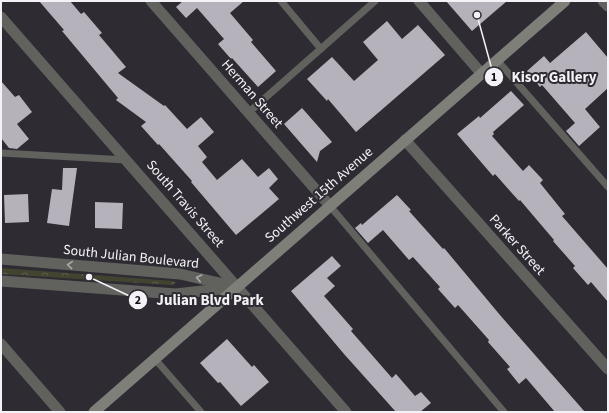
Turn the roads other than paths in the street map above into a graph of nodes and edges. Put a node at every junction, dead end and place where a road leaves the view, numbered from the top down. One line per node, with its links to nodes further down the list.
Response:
1 (151, 1): 12 (street, Herman Street)
2 (281, 1): 9 (lane)
3 (376, 1): 9 (lane)
4 (419, 1): 11 (street)
5 (564, 1): 10 (main road, Southwest 15th Avenue)
6 (603, 1): 7 (street)
7 (608, 6)
8 (1, 17): 15 (street, South Travis Street)
9 (321, 48): 12 (lane)
10 (497, 60): 11 (main road, Southwest 15th Avenue); 16 (lane)
11 (481, 73): 13 (main road, Southwest 15th Avenue)
12 (248, 112): 17 (street, Herman Street)
13 (404, 140): 17 (main road, Southwest 15th Avenue); 23 (street, Parker Street)
14 (1, 153): 15 (lane)
15 (126, 160): 20 (street, South Travis Street)
16 (608, 186)
17 (330, 206): 20 (main road, Southwest 15th Avenue); 28 (lane)
18 (1, 259): 20 (street, South Julian Boulevard, one-way to 18)
19 (1, 281): 20 (street, South Julian Boulevard)
20 (237, 287): 22 (main road, Southwest 15th Avenue); 27 (street, South Travis Street)
21 (1, 344): 24 (street)
22 (155, 359): 25 (main road, Southwest 15th Avenue); 26 (lane)
23 (608, 369)
24 (60, 412)
25 (94, 412)
26 (201, 412)
27 (346, 412)
28 (504, 412)

